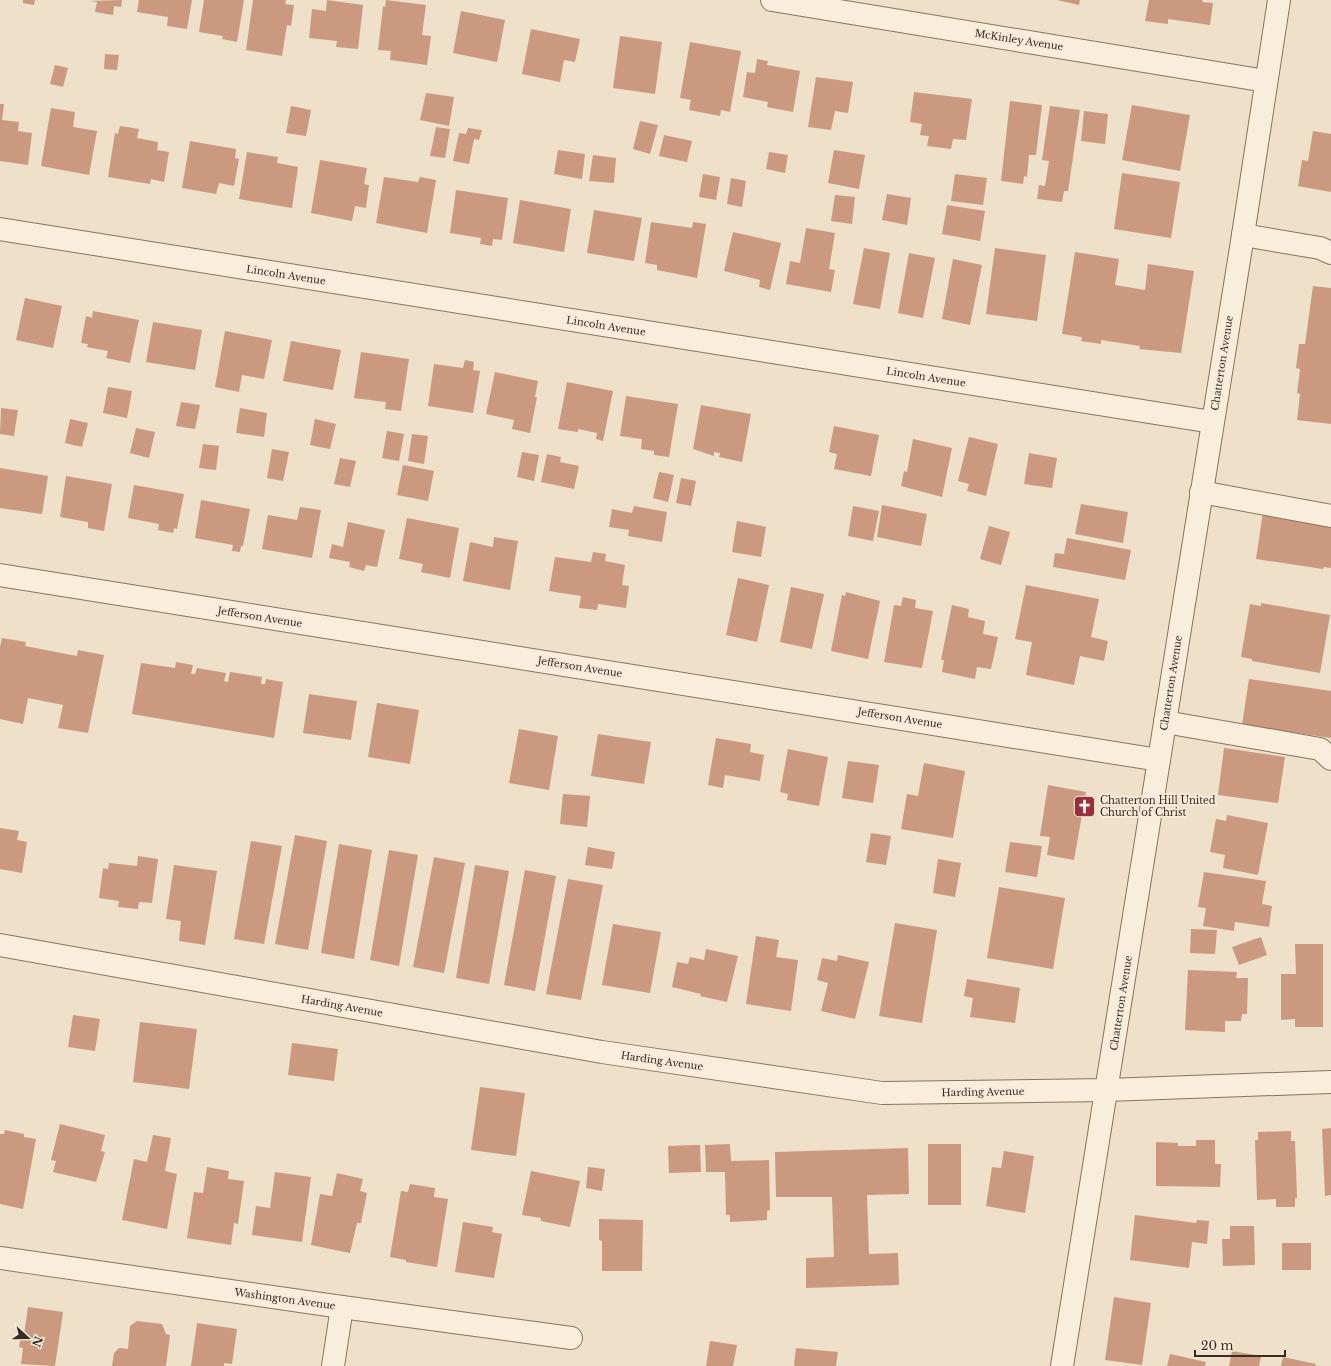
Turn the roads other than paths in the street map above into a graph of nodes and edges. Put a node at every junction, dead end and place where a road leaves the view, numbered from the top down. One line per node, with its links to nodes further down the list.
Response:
1 (772, 0): 3 (street, McKinley Avenue)
2 (1279, 0): 3 (street, Chatterton Avenue)
3 (1266, 80): 5 (street, Chatterton Avenue)
4 (0, 229): 7 (street, Lincoln Avenue)
5 (1243, 235): 6 (street); 7 (street, Chatterton Avenue)
6 (1331, 253)
7 (1212, 422): 8 (street, Chatterton Avenue)
8 (1202, 492): 9 (street); 11 (street, Chatterton Avenue)
9 (1331, 516)
10 (0, 575): 13 (street, Jefferson Avenue)
11 (1165, 722): 12 (street); 13 (street, Chatterton Avenue)
12 (1331, 759)
13 (1159, 760): 16 (street, Chatterton Avenue)
14 (0, 945): 16 (street, Harding Avenue)
15 (1331, 1082): 16 (street, Harding Avenue)
16 (1107, 1090): 21 (street, Chatterton Avenue)
17 (0, 1258): 18 (street, Washington Avenue)
18 (342, 1307): 19 (street, Washington Avenue); 20 (street)
19 (571, 1338)
20 (333, 1366)
21 (1062, 1366)

